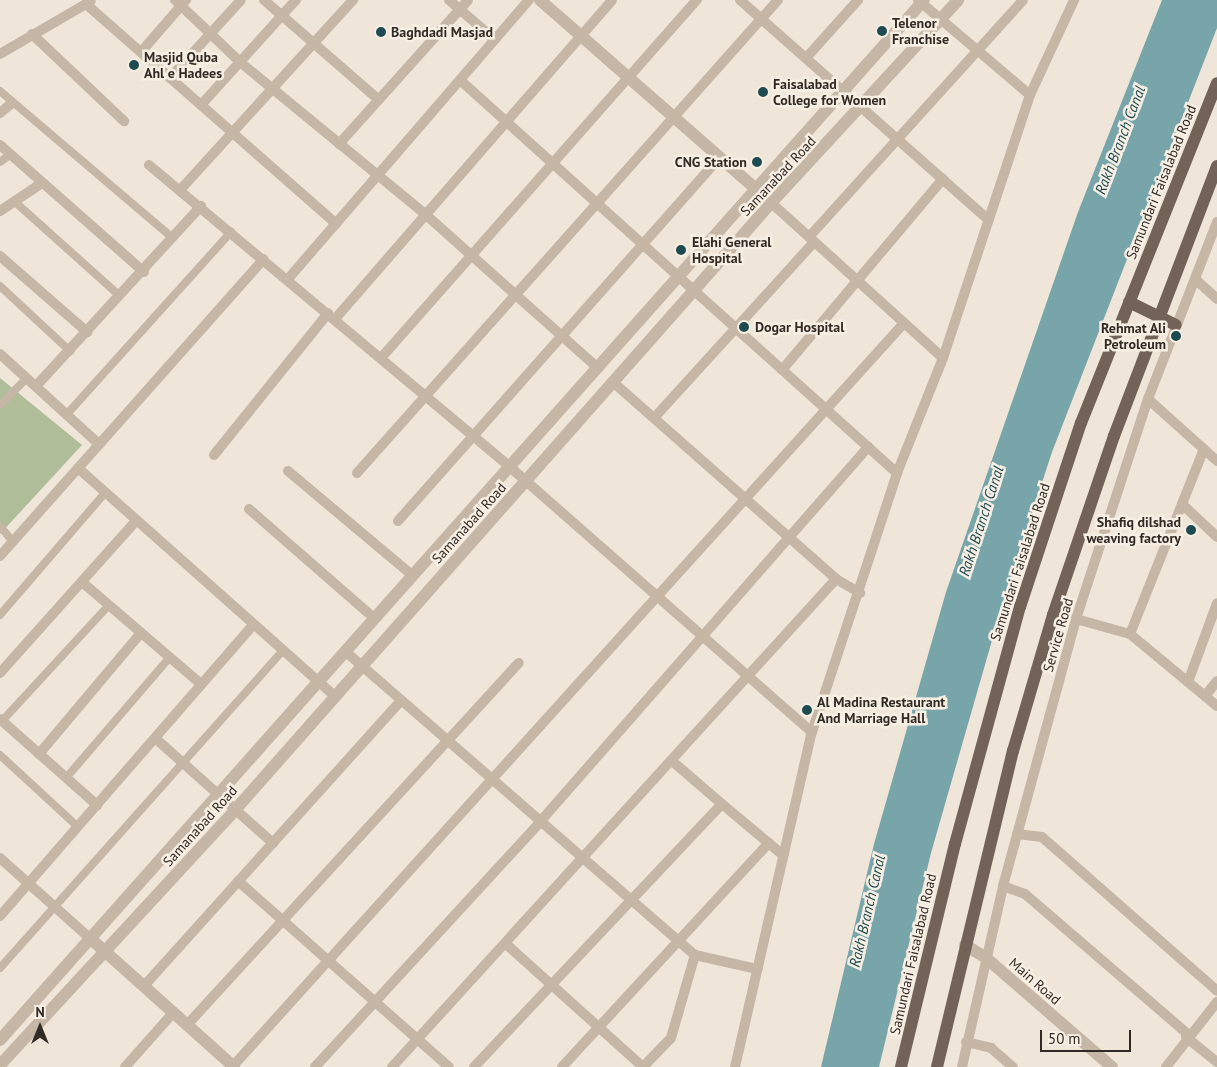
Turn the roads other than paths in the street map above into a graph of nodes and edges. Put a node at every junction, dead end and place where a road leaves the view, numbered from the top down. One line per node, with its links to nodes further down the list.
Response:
1 (241, 0): 24 (street)
2 (264, 0): 21 (street)
3 (296, 0): 21 (street)
4 (353, 0): 28 (street)
5 (449, 0): 20 (street)
6 (468, 0): 20 (street)
7 (529, 0): 27 (street)
8 (540, 0): 26 (street)
9 (612, 0): 26 (street)
10 (697, 0): 35 (street)
11 (740, 0): 22 (street)
12 (778, 0): 22 (street)
13 (858, 0): 32 (street)
14 (958, 0): 23 (street, Samanabad Road)
15 (1023, 0): 29 (street)
16 (1074, 0): 41 (street)
17 (921, 1): 23 (street); 40 (street, Samanabad Road)
18 (89, 2): 25 (street); 30 (street)
19 (180, 2): 24 (street); 30 (street)
20 (459, 9): 27 (street); 42 (street)
21 (282, 16): 28 (street); 33 (street)
22 (761, 18): 32 (street); 47 (street)
23 (943, 18): 29 (street); 45 (street, Samanabad Road)
24 (211, 33): 33 (street); 34 (street)
25 (32, 34): 31 (street); 48 (street)
26 (580, 36): 35 (street); 49 (street)
27 (494, 39): 36 (street)
28 (315, 44): 38 (street); 42 (street)
29 (978, 49): 41 (street); 51 (street)
30 (141, 52): 34 (street)
31 (0, 54)
32 (806, 58): 40 (street)
33 (240, 62): 38 (street); 44 (street)
34 (170, 78): 44 (street)
35 (628, 78): 47 (street); 57 (street)
36 (460, 80): 49 (street); 60 (street)
37 (1217, 83): 91 (main road, Samundari Faisalabad Road)
38 (272, 89): 50 (street); 52 (street)
39 (0, 91): 43 (street)
40 (844, 92): 45 (street); 64 (street, Samanabad Road)
41 (1030, 95): 71 (street)
42 (379, 100): 52 (street)
43 (12, 103): 46 (street); 75 (street)
44 (201, 105): 50 (street)
45 (862, 107): 51 (street); 67 (street, Samanabad Road)
46 (0, 113)
47 (673, 118): 55 (street); 66 (street)
48 (124, 121)
49 (505, 121): 57 (street); 70 (street)
50 (233, 133): 63 (street); 73 (street)
51 (898, 140): 61 (street); 76 (street)
52 (339, 144): 60 (street)
53 (0, 145): 54 (street)
54 (11, 154): 56 (street); 62 (street)
55 (720, 157): 64 (street); 77 (street)
56 (0, 162)
57 (553, 164): 66 (street); 79 (street)
58 (149, 165): 63 (street)
59 (1217, 166): 93 (main road)
60 (377, 175): 70 (street); 73 (street)
61 (943, 179): 71 (street); 85 (street)
62 (42, 183): 65 (street); 81 (street)
63 (180, 189): 68 (street)
64 (756, 189): 67 (street); 82 (street, Samanabad Road)
65 (14, 201): 69 (street); 89 (street)
66 (597, 203): 77 (street); 88 (street)
67 (771, 203): 76 (street); 87 (street, Samanabad Road)
68 (202, 206): 74 (street); 75 (street)
69 (0, 210)
70 (425, 214): 79 (street); 92 (street)
71 (989, 220): 102 (street)
72 (1217, 222): 84 (street, Service Road)
73 (336, 224): 83 (street)
74 (231, 232): 80 (street); 112 (street)
75 (173, 238): 81 (street)
76 (812, 240): 85 (street); 96 (street)
77 (643, 245): 82 (street); 98 (street)
78 (0, 256): 97 (street)
79 (470, 257): 88 (street); 101 (street)
80 (264, 259): 83 (street); 115 (street)
81 (144, 272): 89 (street)
82 (679, 277): 87 (street); 103 (street, Samanabad Road)
83 (288, 279): 92 (street)
84 (1195, 279): 90 (street); 95 (street, Service Road)
85 (857, 280): 94 (street); 104 (street)
86 (0, 286): 99 (street)
87 (696, 292): 96 (street); 106 (street, Samanabad Road)
88 (516, 295): 98 (street); 108 (street)
89 (120, 296): 97 (street)
90 (1217, 299)
91 (1129, 302): 93 (main road); 228 (main road, Samundari Faisalabad Road)
92 (331, 316): 101 (street); 118 (street)
93 (1162, 316): 95 (main road); 198 (main road)
94 (904, 323): 102 (street); 111 (street)
95 (1176, 325): 109 (street, Service Road)
96 (735, 328): 104 (street); 113 (street)
97 (88, 332): 99 (street)
98 (562, 336): 103 (street); 114 (street)
99 (70, 351): 107 (street)
100 (0, 354): 105 (street)
101 (381, 358): 108 (street)
102 (943, 358): 124 (street)
103 (598, 368): 120 (street, Samanabad Road)
104 (782, 370): 111 (street)
105 (27, 378): 107 (street); 110 (street)
106 (614, 383): 113 (street); 125 (street, Samanabad Road)
107 (37, 385): 112 (street)
108 (426, 396): 114 (street); 123 (street)
109 (1148, 399): 117 (street); 146 (street, Service Road)
110 (0, 405)
111 (826, 410): 116 (street); 127 (street)
112 (68, 412): 115 (street)
113 (654, 418): 127 (street)
114 (474, 436): 120 (street); 131 (street)
115 (99, 444): 121 (street)
116 (868, 448): 124 (street); 134 (street)
117 (1204, 450): 119 (street); 128 (street)
118 (214, 455)
119 (1217, 460)
120 (510, 467): 125 (street); 137 (street, Samanabad Road)
121 (78, 468): 126 (street); 135 (street)
122 (288, 471): 137 (street)
123 (357, 473)
124 (897, 474): 141 (street)
125 (527, 481): 140 (street); 155 (street, Samanabad Road)
126 (105, 493): 130 (street); 144 (street)
127 (744, 498): 134 (street); 140 (street)
128 (1182, 504): 133 (street); 149 (street)
129 (249, 509): 145 (street)
130 (136, 521): 139 (street); 147 (street)
131 (398, 521)
132 (0, 526): 135 (street)
133 (1217, 536)
134 (789, 538): 138 (street); 150 (street)
135 (12, 542): 136 (street)
136 (0, 556)
137 (413, 576): 145 (street, Samanabad Road)
138 (836, 579): 141 (street); 157 (street)
139 (82, 582): 143 (street); 156 (street)
140 (656, 594): 150 (street); 175 (street)
141 (860, 594): 167 (street)
142 (1217, 603): 159 (street)
143 (108, 605): 148 (street); 166 (street)
144 (0, 616)
145 (375, 619): 152 (street, Samanabad Road)
146 (1076, 619): 149 (street); 182 (street, Service Road)
147 (253, 624): 151 (street); 161 (street)
148 (141, 633): 153 (street); 170 (street)
149 (1130, 634): 159 (street)
150 (702, 635): 157 (street); 180 (street)
151 (282, 650): 160 (street); 173 (street)
152 (346, 652): 155 (street); 160 (street, Samanabad Road)
153 (170, 657): 161 (street); 174 (street)
154 (519, 663): 169 (street)
155 (362, 666): 162 (street, Samanabad Road); 164 (street)
156 (0, 673)
157 (750, 676): 167 (street); 172 (street)
158 (1217, 681): 163 (street)
159 (1188, 682): 163 (street)
160 (318, 683): 162 (street); 176 (street, Samanabad Road)
161 (201, 684): 168 (street)
162 (335, 696): 179 (street, Samanabad Road)
163 (1205, 696): 165 (street)
164 (401, 701): 169 (street); 183 (street)
165 (1217, 706)
166 (1, 720): 170 (street)
167 (812, 732): 185 (street)
168 (155, 738): 173 (street); 178 (street)
169 (445, 740): 175 (street); 194 (street)
170 (39, 754): 174 (street)
171 (0, 755): 181 (street)
172 (672, 761): 177 (street); 187 (street)
173 (183, 762): 176 (street); 192 (street)
174 (66, 778): 178 (street)
175 (490, 779): 180 (street); 202 (street)
176 (219, 795): 179 (street); 195 (street, Samanabad Road)
177 (722, 804): 184 (street); 191 (street)
178 (97, 805): 181 (street)
179 (235, 810): 183 (street); 199 (street, Samanabad Road)
180 (539, 823): 187 (street); 208 (street)
181 (78, 827): 189 (street)
182 (1017, 834): 190 (street, Service Road); 207 (street)
183 (273, 843): 188 (street)
184 (769, 843): 185 (street); 196 (street)
185 (784, 855): 204 (street)
186 (0, 858): 189 (street)
187 (581, 860): 191 (street); 197 (street)
188 (238, 881): 194 (street); 206 (street)
189 (29, 884): 192 (street); 193 (street)
190 (1002, 886): 201 (street, Service Road); 213 (street)
191 (627, 900): 196 (street); 205 (street)
192 (55, 907): 195 (street); 203 (street)
193 (0, 916)
194 (282, 920): 202 (street); 211 (street)
195 (91, 939): 199 (street); 215 (street, Samanabad Road)
196 (680, 940): 200 (street); 212 (street)
197 (506, 944): 205 (street); 214 (street)
198 (965, 945): 201 (street, Main Road); 229 (main road)
199 (106, 952): 206 (street); 218 (street, Samanabad Road)
200 (694, 955): 204 (street); 226 (street)
201 (984, 956): 216 (street, Service Road); 232 (street, Main Road)
202 (328, 960): 208 (street); 219 (street)
203 (0, 968)
204 (757, 969): 227 (street)
205 (552, 985): 212 (street); 224 (street)
206 (144, 986): 210 (street)
207 (1217, 991)
208 (375, 1002): 214 (street); 221 (street)
209 (1217, 1002): 213 (street)
210 (173, 1013): 211 (street); 220 (street)
211 (187, 1025): 219 (street)
212 (597, 1026): 225 (street); 226 (street)
213 (1187, 1036): 217 (street); 233 (street)
214 (417, 1039): 222 (street); 223 (street)
215 (0, 1040)
216 (966, 1042): 230 (street, Service Road); 231 (street)
217 (1217, 1062)
218 (0, 1065)
219 (233, 1066)
220 (125, 1067)
221 (315, 1067)
222 (392, 1067)
223 (449, 1067)
224 (474, 1067)
225 (562, 1067)
226 (643, 1067)
227 (735, 1067)
228 (901, 1067)
229 (937, 1067)
230 (962, 1067)
231 (1013, 1067)
232 (1112, 1067)
233 (1166, 1067)

